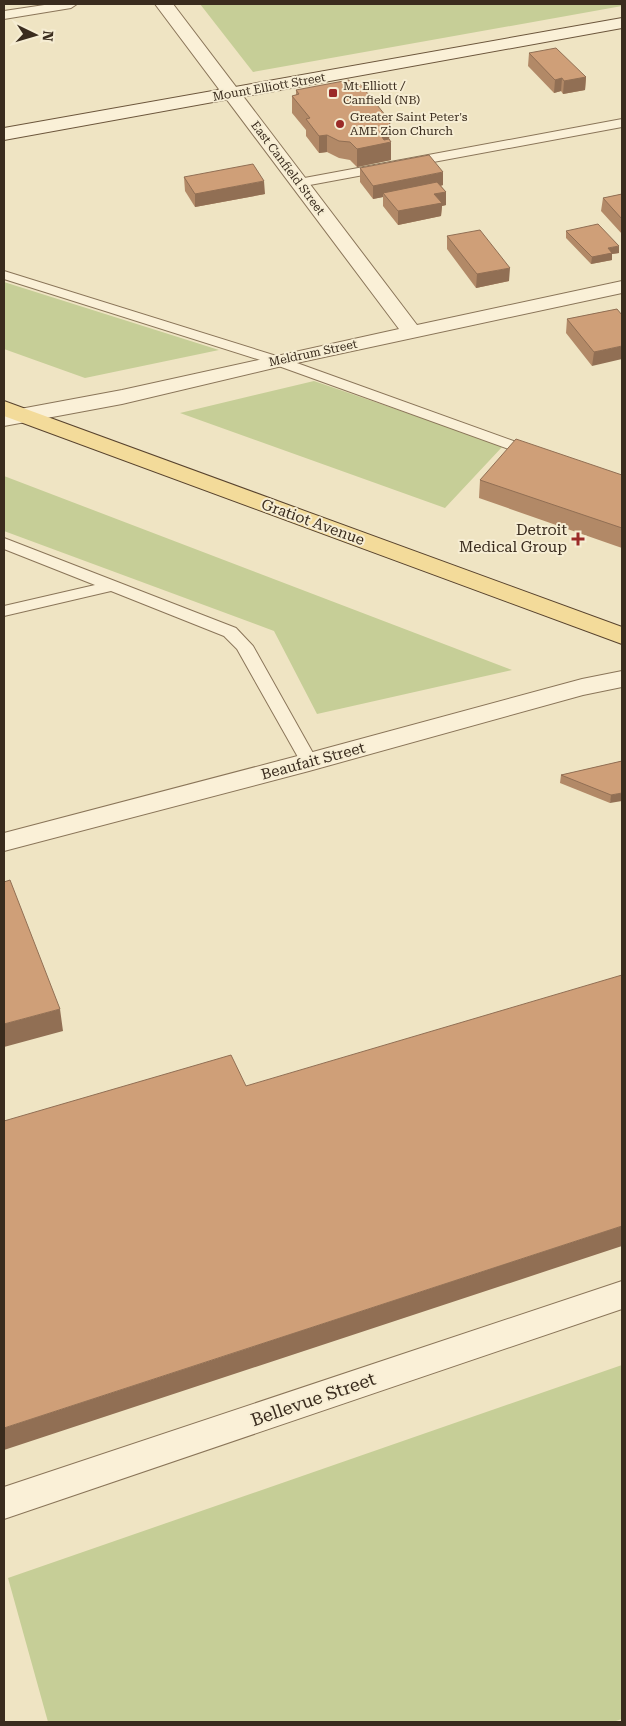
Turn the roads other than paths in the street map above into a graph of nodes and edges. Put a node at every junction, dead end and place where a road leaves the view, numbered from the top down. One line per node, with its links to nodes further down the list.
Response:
1 (71, 4): 3 (lane)
2 (164, 4): 5 (street, East Canfield Street)
3 (4, 15)
4 (622, 23): 5 (street, Mount Elliott Street)
5 (232, 93): 7 (street, Mount Elliott Street); 8 (street, East Canfield Street)
6 (622, 124): 8 (lane)
7 (4, 134)
8 (299, 183): 11 (street, East Canfield Street)
9 (4, 275): 12 (lane)
10 (622, 287): 11 (street, Meldrum Street)
11 (412, 332): 12 (street, Meldrum Street)
12 (278, 361): 13 (street, Meldrum Street); 14 (lane)
13 (10, 414): 18 (main road, Gratiot Avenue)
14 (552, 460)
15 (4, 543): 16 (lane)
16 (110, 586): 17 (lane); 20 (lane)
17 (4, 611)
18 (622, 636)
19 (622, 679): 20 (street, Beaufait Street)
20 (309, 762): 21 (street, Beaufait Street)
21 (4, 842)
22 (622, 1295): 23 (street, Bellevue Street)
23 (4, 1503)

